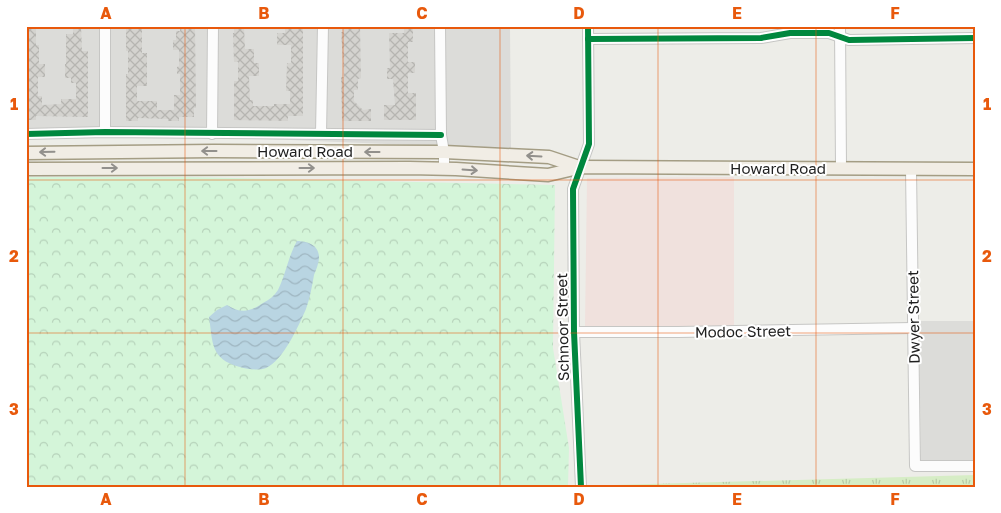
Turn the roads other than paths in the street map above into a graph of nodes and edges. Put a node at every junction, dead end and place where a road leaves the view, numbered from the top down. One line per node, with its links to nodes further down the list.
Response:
1 (105, 26): 9 (street)
2 (212, 26): 12 (street)
3 (323, 26): 10 (street)
4 (440, 26): 13 (street)
5 (588, 26): 8 (street, Schnoor Street)
6 (840, 32): 7 (street); 8 (street); 19 (street)
7 (975, 38)
8 (588, 39): 18 (street, Schnoor Street)
9 (105, 132): 11 (street); 12 (street)
10 (321, 133): 12 (street); 13 (street)
11 (26, 134)
12 (212, 134)
13 (441, 135): 16 (street)
14 (304, 151): 15 (main road, Howard Road, one-way to 15); 16 (main road, Howard Road, one-way to 14); 17 (main road)
15 (26, 152)
16 (444, 152): 18 (main road, Howard Road, one-way to 16); 21 (street)
17 (249, 168): 20 (main road, Howard Road, one-way to 17); 21 (main road, Howard Road, one-way to 21)
18 (582, 168): 19 (main road, Howard Road); 21 (main road, Howard Road, one-way to 18); 25 (street, Schnoor Street)
19 (842, 168): 22 (main road, Howard Road)
20 (26, 169)
21 (444, 169)
22 (911, 169): 23 (main road, Howard Road); 24 (street, Dwyer Street)
23 (975, 169)
24 (913, 328): 25 (street, Modoc Street); 26 (street, Dwyer Street)
25 (574, 332): 27 (street, Schnoor Street)
26 (975, 466)
27 (581, 487)

